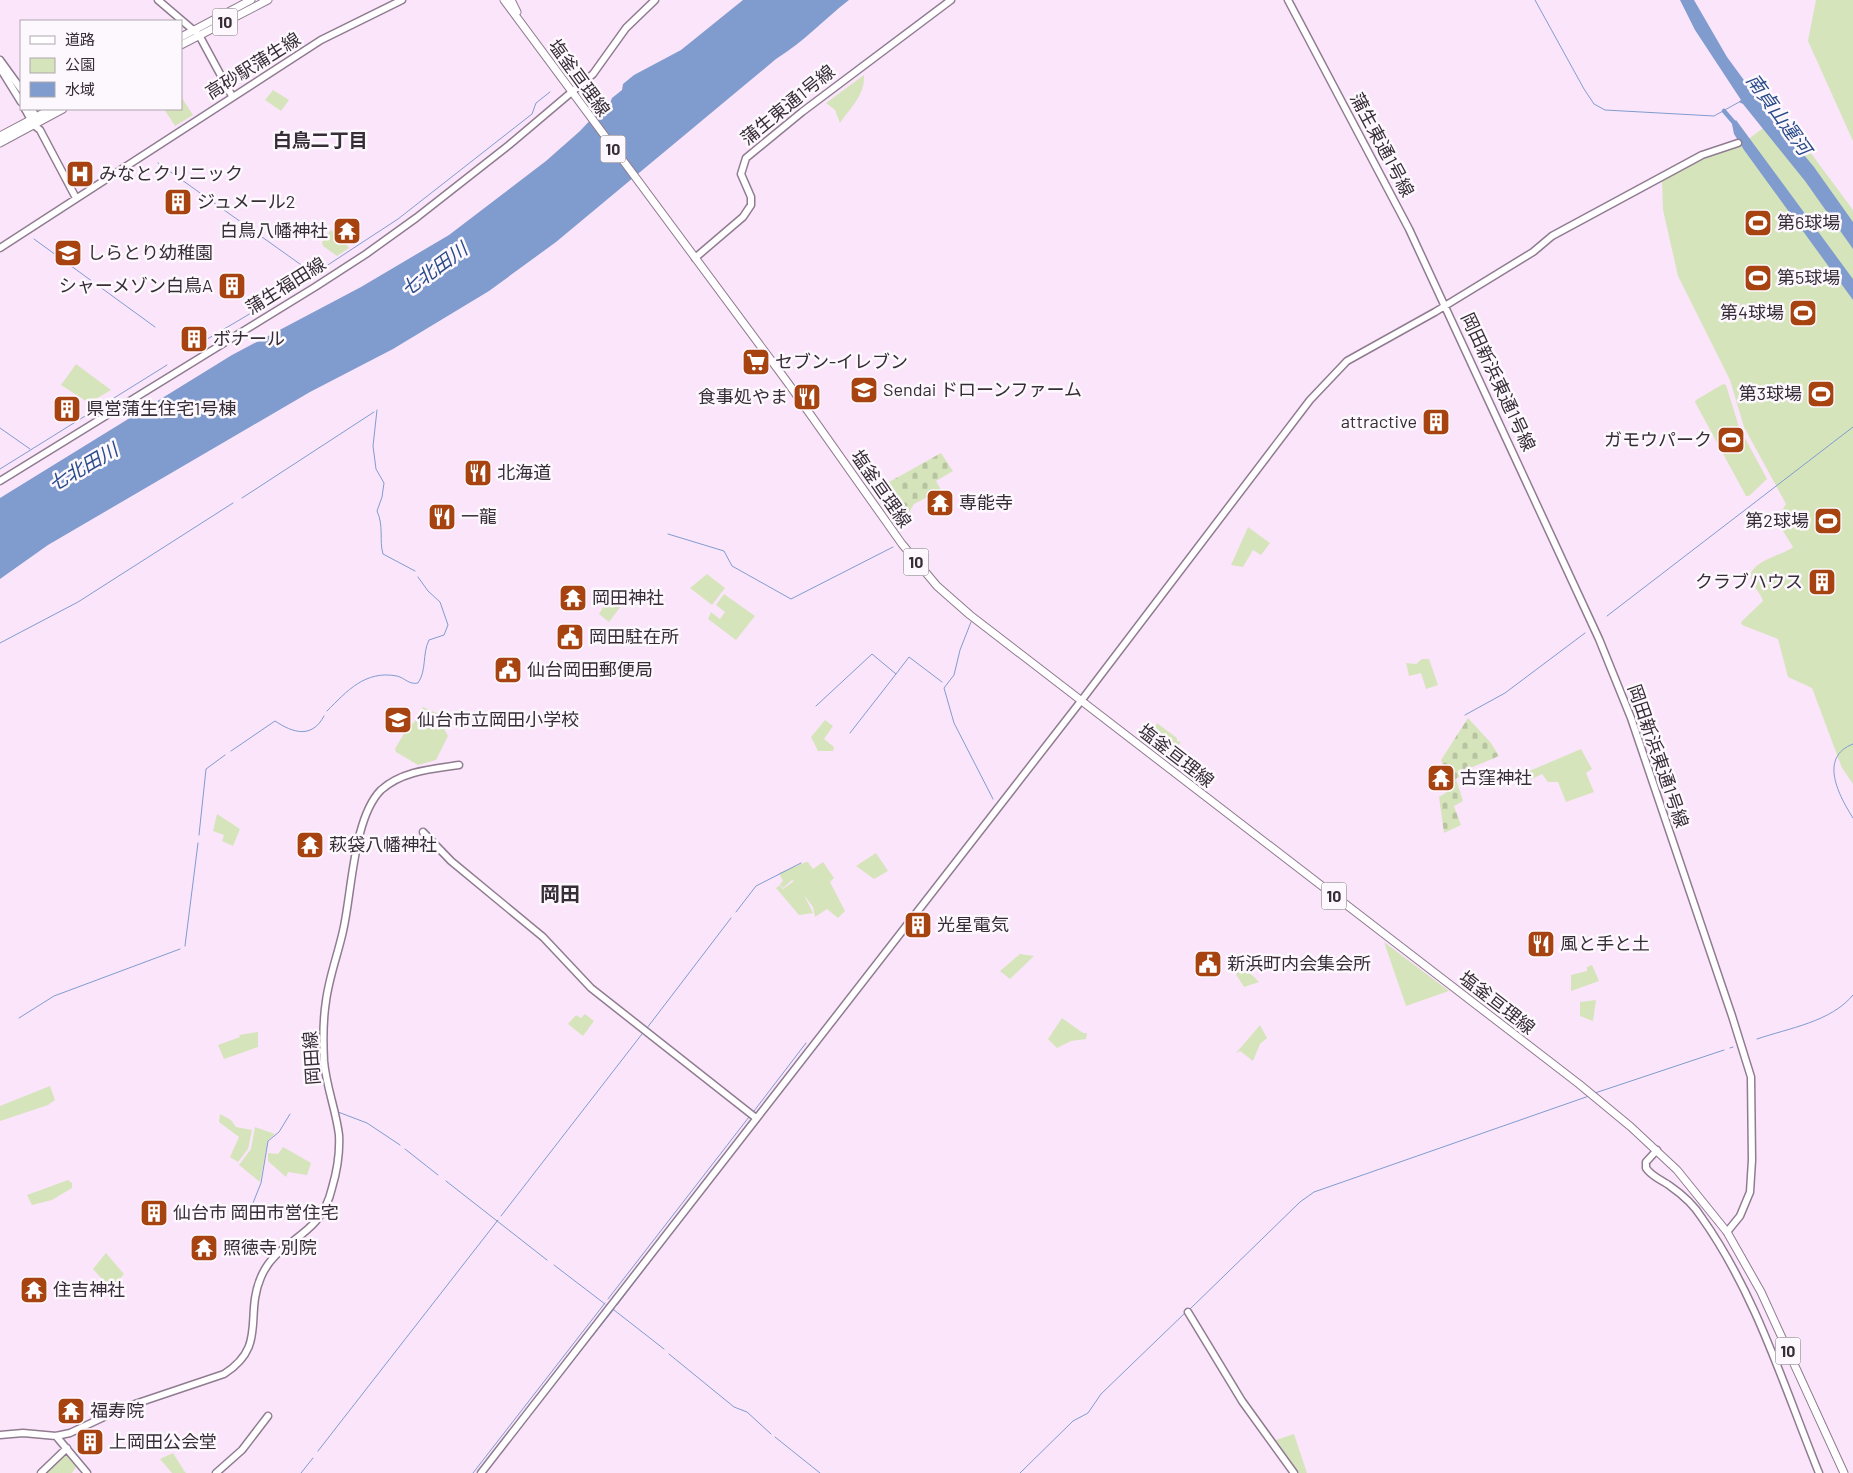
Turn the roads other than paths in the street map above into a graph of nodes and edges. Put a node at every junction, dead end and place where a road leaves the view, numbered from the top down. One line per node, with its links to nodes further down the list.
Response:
1 (158, 0): 10 (street)
2 (251, 0): 11 (main road, 10)
3 (268, 0): 11 (main road, 10)
4 (402, 0): 18 (street, 高砂駅蒲生線)
5 (655, 0): 17 (street, 蒲生福田線)
6 (951, 0): 30 (street, 蒲生東通1号線)
7 (1288, 0): 31 (street, 蒲生東通1号線)
8 (507, 1): 17 (main road, 塩釜亘理線 / 10)
9 (182, 20): 11 (street)
10 (182, 20)
11 (197, 33): 12 (main road, 10); 13 (main road, 10); 18 (street)
12 (182, 38)
13 (182, 44)
14 (0, 60): 16 (street)
15 (0, 68): 19 (street)
16 (20, 88)
17 (572, 94): 30 (main road, 塩釜亘理線 / 10); 32 (street, 蒲生福田線)
18 (232, 96): 28 (street, 高砂駅蒲生線)
19 (20, 100)
20 (26, 110): 24 (street)
21 (32, 110): 24 (street)
22 (50, 110): 24 (main road)
23 (62, 110): 24 (main road)
24 (36, 123): 25 (main road); 26 (main road); 28 (street)
25 (0, 136)
26 (0, 143)
27 (1738, 143): 31 (street)
28 (76, 198): 29 (street, 高砂駅蒲生線)
29 (0, 248)
30 (695, 258): 33 (main road, 塩釜亘理線 / 10)
31 (1446, 306): 33 (street); 38 (street, 岡田新浜東通1号線)
32 (0, 481)
33 (1080, 701): 36 (street); 37 (main road, 塩釜亘理線 / 10)
34 (459, 765): 42 (street, 岡田線)
35 (423, 832): 36 (street)
36 (756, 1118): 47 (street)
37 (1657, 1150): 38 (main road, 塩釜亘理線 / 10); 49 (street)
38 (1726, 1232): 50 (main road, 塩釜亘理線 / 10)
39 (1188, 1312): 48 (street)
40 (268, 1416): 46 (street)
41 (0, 1435): 42 (street)
42 (56, 1436): 43 (street)
43 (67, 1448): 44 (street); 45 (street)
44 (41, 1473)
45 (87, 1473)
46 (216, 1473)
47 (482, 1473)
48 (1294, 1473)
49 (1819, 1473)
50 (1844, 1473)

